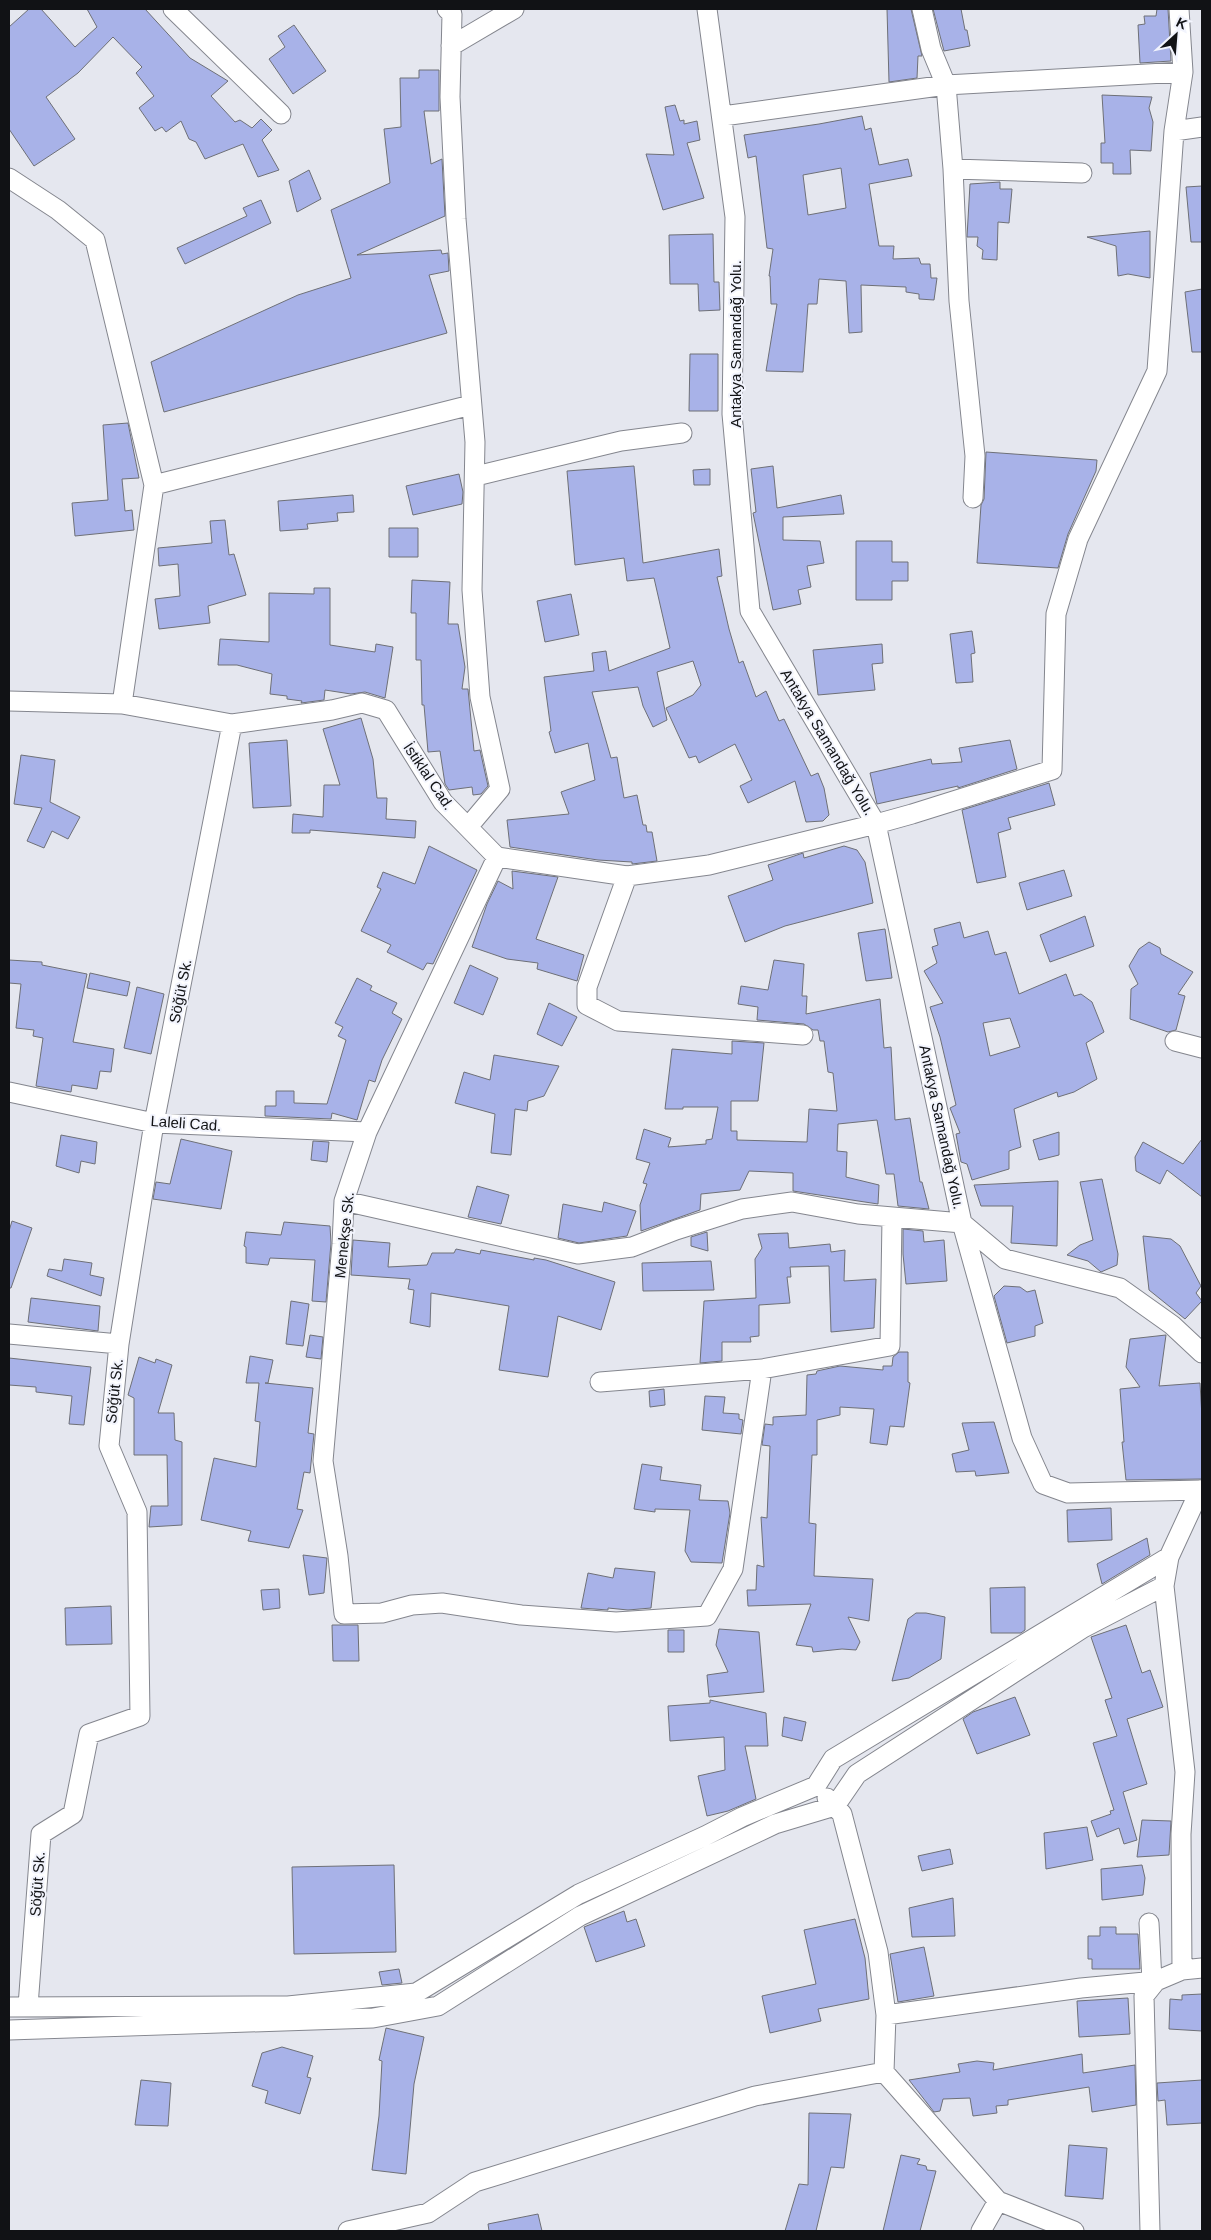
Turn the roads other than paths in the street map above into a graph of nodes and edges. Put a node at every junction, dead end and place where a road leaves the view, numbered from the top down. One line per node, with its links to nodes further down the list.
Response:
1 (173, 9): 10 (street)
2 (447, 9): 7 (street)
3 (514, 9): 7 (street)
4 (707, 9): 11 (street, Antakya Samandağ Yolu.)
5 (922, 9): 9 (street)
6 (1179, 9): 8 (street)
7 (451, 46): 17 (street)
8 (1183, 72): 9 (street); 13 (street)
9 (946, 85): 11 (street); 14 (street)
10 (281, 114)
11 (723, 116): 25 (street, Antakya Samandağ Yolu.)
12 (1202, 127): 13 (street)
13 (1174, 131): 25 (street)
14 (953, 169): 15 (street); 21 (street)
15 (1082, 173)
16 (9, 178): 20 (street)
17 (471, 405): 19 (street); 20 (street)
18 (682, 433): 19 (street)
19 (476, 476): 26 (street)
20 (154, 485): 23 (street)
21 (973, 498)
22 (9, 701): 23 (street, İstiklal Cad.)
23 (122, 704): 24 (street, İstiklal Cad.)
24 (232, 724): 26 (street, İstiklal Cad.); 33 (street, Söğüt Sk.)
25 (876, 824): 28 (street); 37 (street, Antakya Samandağ Yolu.)
26 (468, 827): 27 (street, İstiklal Cad.)
27 (497, 857): 28 (street); 34 (street, Menekşe Sk.)
28 (627, 876): 29 (street)
29 (803, 1035)
30 (1175, 1041): 31 (street)
31 (1202, 1048)
32 (9, 1092): 33 (street, Laleli Cad.)
33 (154, 1123): 34 (street, Laleli Cad.); 39 (street, Söğüt Sk.)
34 (367, 1132): 35 (street, Menekşe Sk.)
35 (344, 1201): 36 (street); 41 (street, Menekşe Sk.)
36 (892, 1218): 37 (street); 41 (street)
37 (962, 1223): 40 (street); 43 (street, Antakya Samandağ Yolu.)
38 (9, 1334): 39 (street)
39 (119, 1344): 53 (street, Söğüt Sk.)
40 (1202, 1353)
41 (762, 1369): 42 (street)
42 (600, 1382)
43 (1201, 1490): 44 (street)
44 (1169, 1557): 45 (street); 47 (street)
45 (1164, 1586): 46 (street); 48 (street)
46 (1194, 1769): 51 (street)
47 (816, 1786): 48 (street); 53 (street)
48 (835, 1806): 55 (street); 56 (street)
49 (1149, 1923): 52 (street)
50 (1202, 1968): 51 (street)
51 (1182, 1970): 52 (street)
52 (1154, 1981): 55 (street); 64 (street)
53 (28, 2006): 54 (street)
54 (9, 2007)
55 (886, 2015): 57 (street)
56 (9, 2030)
57 (884, 2072): 58 (street); 60 (street)
58 (998, 2200): 59 (street); 62 (street)
59 (1048, 2226): 63 (street)
60 (384, 2227): 61 (street)
61 (348, 2231)
62 (982, 2231)
63 (1074, 2231)
64 (1150, 2231)

